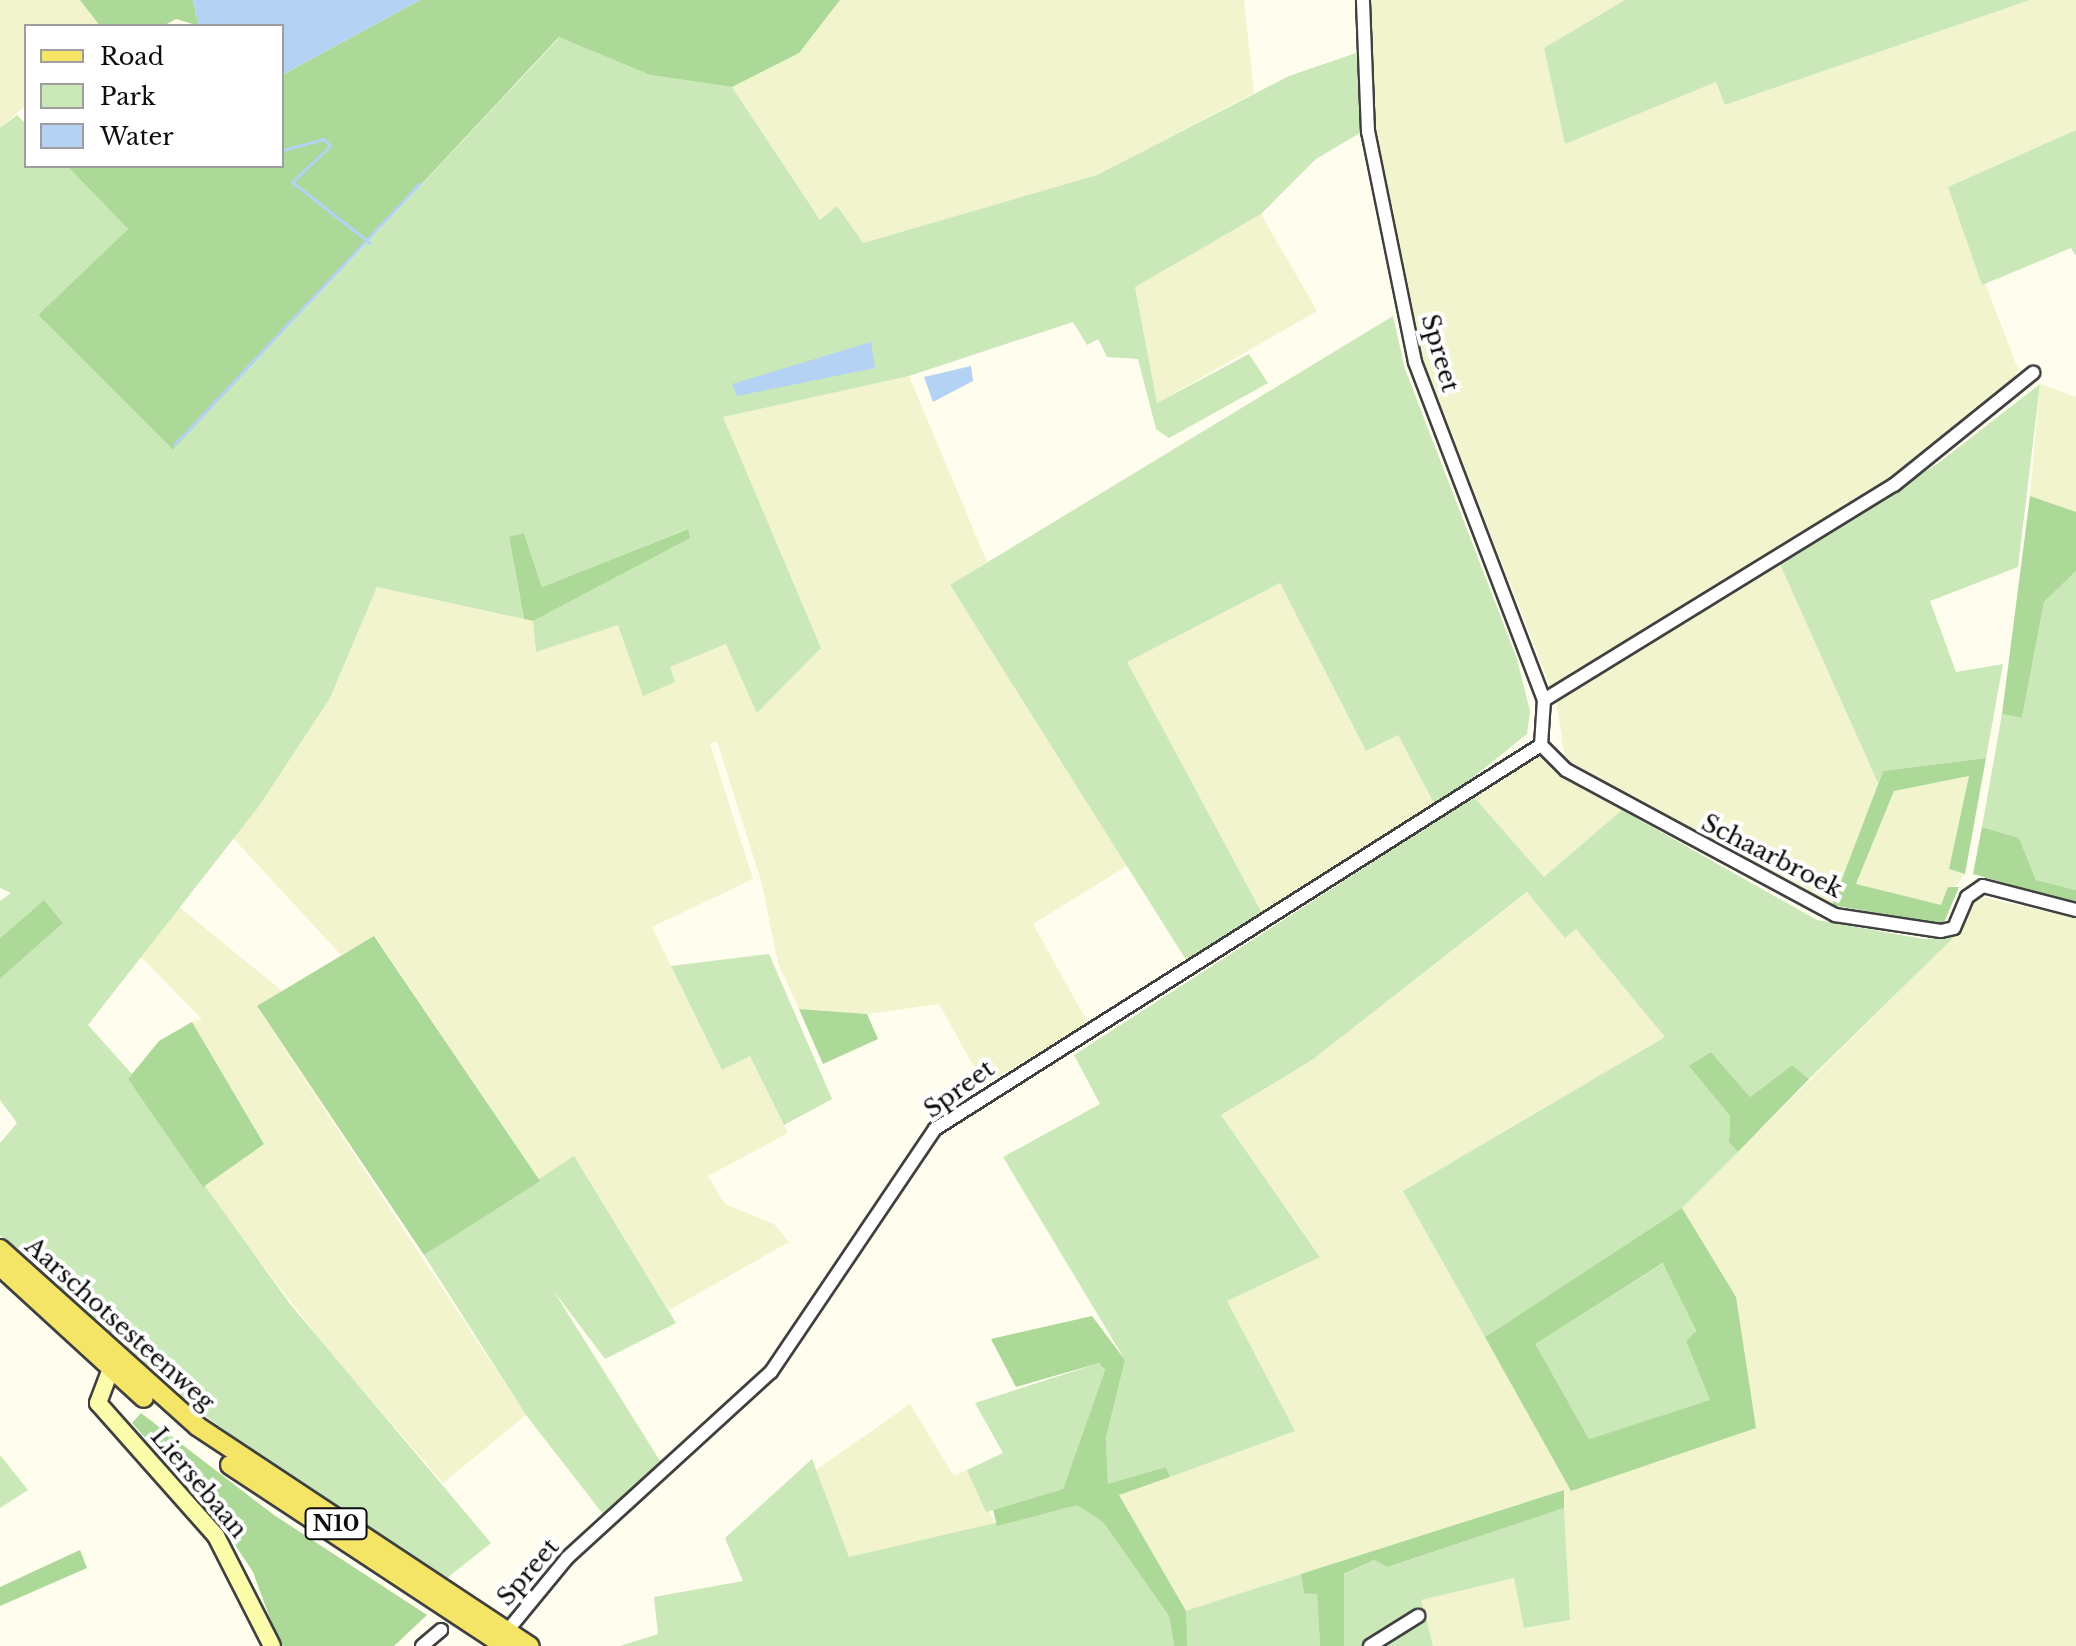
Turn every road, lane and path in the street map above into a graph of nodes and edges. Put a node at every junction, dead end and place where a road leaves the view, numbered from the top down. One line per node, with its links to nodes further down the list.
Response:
1 (1363, 0): 3 (street, Spreet)
2 (2033, 373): 3 (street)
3 (1544, 700): 4 (street, Spreet)
4 (1541, 745): 5 (street, Schaarbroek); 12 (street, Spreet)
5 (2076, 910)
6 (0, 1249): 8 (main road, Aarschotsesteenweg / N10)
7 (0, 1266): 8 (main road, Aarschotsesteenweg / N10)
8 (38, 1295): 9 (main road, Aarschotsesteenweg / N10)
9 (112, 1364): 12 (main road, Aarschotsesteenweg / N10); 13 (street, Liersebaan)
10 (1418, 1616): 16 (street)
11 (441, 1630): 14 (street)
12 (503, 1640): 15 (main road, Aarschotsesteenweg / N10)
13 (272, 1646)
14 (422, 1646)
15 (530, 1646)
16 (1370, 1646)

